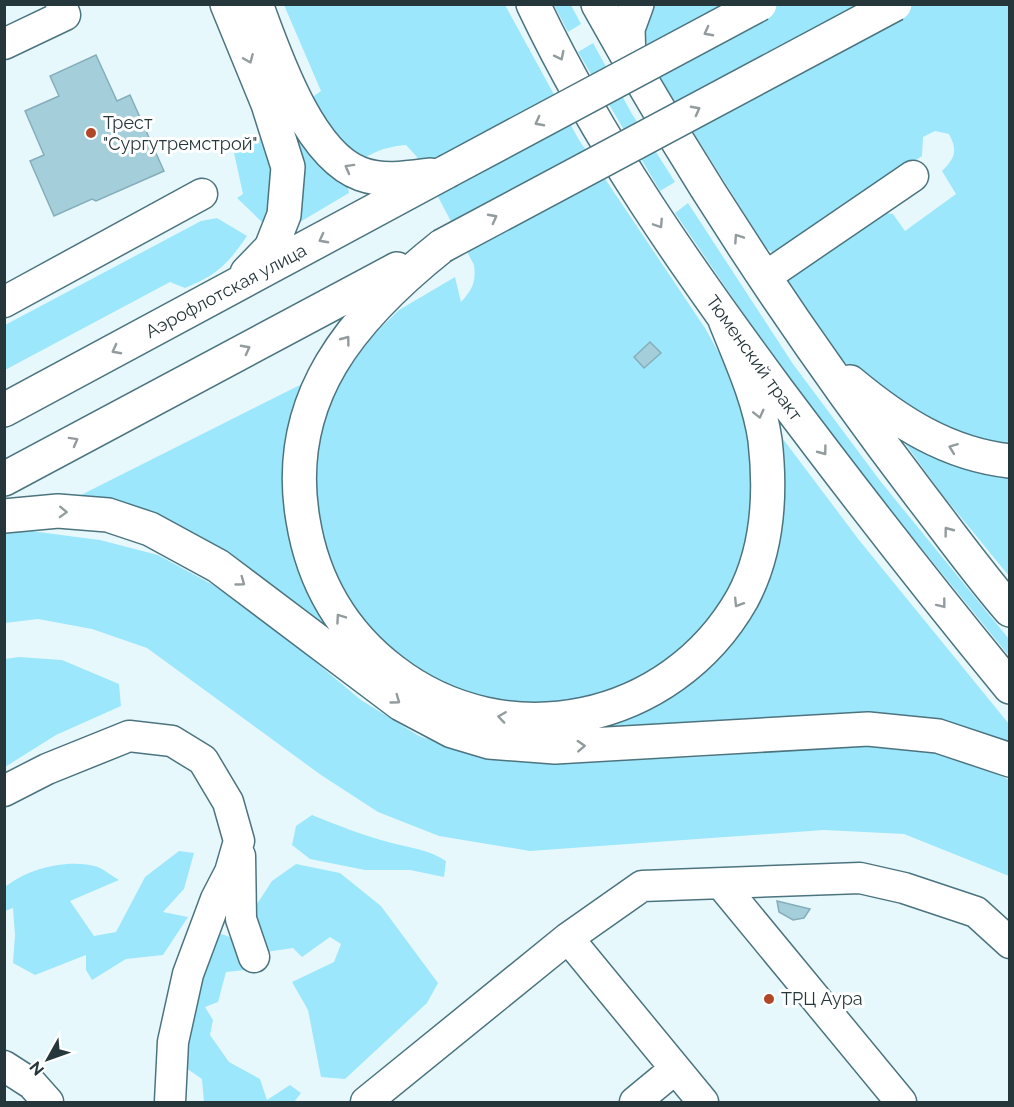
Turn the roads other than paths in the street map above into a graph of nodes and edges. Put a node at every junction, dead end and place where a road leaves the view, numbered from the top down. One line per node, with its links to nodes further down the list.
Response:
1 (61, 4): 9 (lane)
2 (227, 4): 17 (main road, one-way to 17)
3 (256, 4): 12 (main road, one-way to 3)
4 (533, 4): 18 (main road, Тюменский тракт, one-way to 18)
5 (598, 4): 10 (main road)
6 (638, 4): 10 (main road)
7 (760, 4): 12 (main road, Аэрофлотская улица, one-way to 12, bridge)
8 (895, 4): 14 (main road, one-way to 8, bridge)
9 (4, 44)
10 (629, 60): 15 (main road, one-way to 10)
11 (913, 176): 15 (lane)
12 (409, 185): 17 (main road, Аэрофлотская улица, one-way to 17)
13 (202, 194): 16 (lane)
14 (442, 246): 18 (main road, one-way to 14); 21 (main road, one-way to 14)
15 (773, 291): 20 (main road, one-way to 15); 23 (main road, one-way to 15)
16 (4, 302)
17 (205, 303): 19 (main road, Аэрофлотская улица, one-way to 19)
18 (725, 320): 24 (main road, Тюменский тракт, one-way to 24)
19 (4, 410)
20 (1010, 461)
21 (4, 479)
22 (4, 516): 25 (main road, one-way to 25)
23 (1010, 610)
24 (1010, 687)
25 (1010, 759)
26 (4, 790): 27 (lane)
27 (239, 841): 31 (lane); 35 (lane)
28 (722, 885): 29 (lane); 30 (lane); 39 (lane)
29 (568, 938): 33 (lane); 36 (lane)
30 (1010, 943)
31 (254, 957)
32 (4, 1066): 34 (lane)
33 (675, 1068): 37 (lane); 38 (lane)
34 (48, 1102)
35 (170, 1102)
36 (366, 1102)
37 (635, 1102)
38 (703, 1102)
39 (901, 1102)

